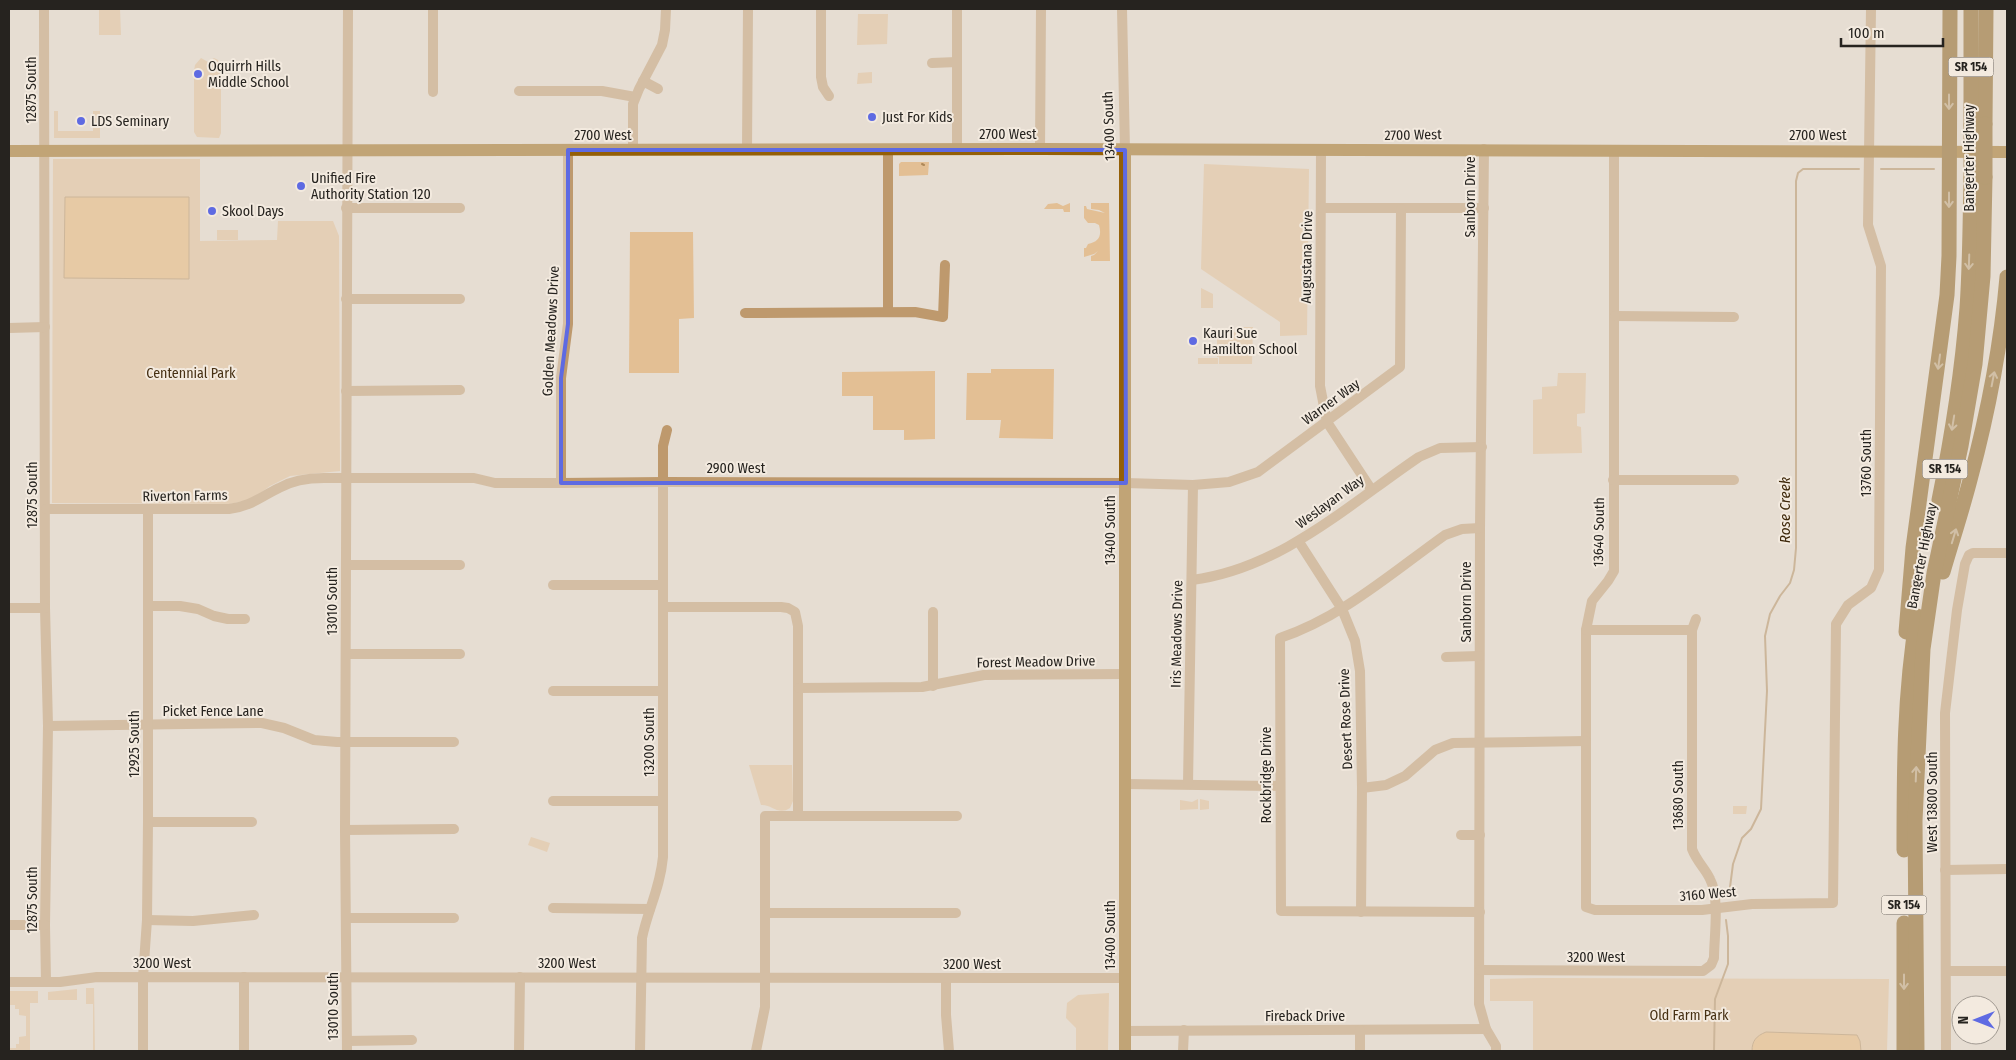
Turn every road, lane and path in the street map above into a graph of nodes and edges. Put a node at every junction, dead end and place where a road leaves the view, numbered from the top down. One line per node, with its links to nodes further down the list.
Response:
1 (44, 9): 33 (street, 12875 South)
2 (348, 9): 34 (street, 13010 South)
3 (433, 9): 19 (street)
4 (666, 9): 16 (street)
5 (748, 9): 23 (street)
6 (821, 9): 20 (street)
7 (957, 9): 14 (street)
8 (1041, 9): 26 (street)
9 (1122, 9): 30 (street, 13400 South)
10 (1871, 9): 31 (street, 13760 South)
11 (1950, 9): 37 (highway, one-way to 37)
12 (1971, 9): 22 (highway, Bangerter Highway / SR 154)
13 (1986, 9): 22 (highway, Bangerter Highway / SR 154)
14 (957, 62): 15 (street); 25 (street)
15 (932, 63)
16 (643, 81): 17 (street); 21 (street)
17 (658, 89)
18 (519, 91): 21 (street)
19 (433, 92)
20 (829, 96)
21 (635, 97): 29 (street)
22 (1978, 124): 39 (highway, Bangerter Highway / SR 154, bridge)
23 (747, 149): 24 (main road, 2700 West); 29 (main road, 2700 West)
24 (888, 149): 25 (main road, 2700 West); 49 (street)
25 (957, 149): 26 (main road, 2700 West)
26 (1040, 149): 30 (main road, 2700 West)
27 (1484, 149): 35 (main road, 2700 West); 36 (main road, 2700 West); 43 (street, Sanborn Drive)
28 (568, 150): 29 (main road, 2700 West); 34 (main road, 2700 West); 64 (street, Golden Meadows Drive)
29 (633, 150)
30 (1125, 150): 35 (main road, 2700 West); 65 (main road, 13400 South)
31 (1869, 150): 36 (main road, 2700 West); 37 (main road, 2700 West); 121 (street, 13760 South)
32 (9, 151): 33 (main road, 2700 West)
33 (44, 151): 34 (main road, 2700 West); 54 (street, 12875 South)
34 (348, 151): 40 (street, 13010 South)
35 (1321, 151): 42 (street, Augustana Drive)
36 (1614, 151): 51 (street, 13640 South)
37 (1949, 151): 38 (main road, 2700 West); 104 (highway, one-way to 104)
38 (2007, 152)
39 (1978, 178): 97 (highway, Bangerter Highway / SR 154); 104 (highway, Bangerter Highway / SR 154, one-way to 104)
40 (346, 208): 41 (street); 47 (street, 13010 South)
41 (460, 208)
42 (1322, 208): 44 (street); 57 (street, Augustana Drive)
43 (1484, 208): 44 (street); 59 (street, Sanborn Drive)
44 (1401, 209): 57 (street, Warner Way)
45 (946, 265): 49 (street)
46 (2007, 277): 97 (highway, one-way to 46)
47 (346, 299): 48 (street); 56 (street, 13010 South)
48 (460, 299)
49 (888, 312): 50 (street)
50 (745, 313)
51 (1615, 316): 52 (street); 61 (street, 13640 South)
52 (1734, 316)
53 (9, 328): 54 (street)
54 (45, 328): 68 (street, 12875 South)
55 (460, 390): 56 (street)
56 (346, 391): 60 (street, 13010 South)
57 (1327, 422): 66 (street, Warner Way); 67 (street)
58 (667, 430): 63 (street, 13200 South)
59 (1482, 447): 67 (street, Weslayan Way); 70 (street, Sanborn Drive)
60 (348, 478): 64 (street, 2900 West); 69 (street, Riverton Farms); 73 (street, 13010 South)
61 (1613, 480): 62 (street); 86 (street, 13640 South)
62 (1734, 480)
63 (663, 482): 64 (street, 2900 West); 65 (street, 2900 West); 77 (street, 13200 South)
64 (561, 483)
65 (1126, 483): 66 (street, Warner Way); 92 (main road, 13400 South)
66 (1193, 485): 75 (street, Iris Meadows Drive)
67 (1371, 489): 71 (street, Weslayan Way)
68 (46, 509): 69 (street, Riverton Farms); 81 (street, 12875 South)
69 (148, 510): 78 (street, 12925 South)
70 (1480, 528): 82 (street); 90 (street, Sanborn Drive)
71 (1299, 542): 75 (street, Weslayan Way); 82 (street, Desert Rose Drive)
72 (2007, 553): 120 (street, West 13800 South)
73 (346, 565): 74 (street); 88 (street, 13010 South)
74 (460, 565)
75 (1192, 580): 106 (street, Iris Meadows Drive)
76 (553, 585): 77 (street)
77 (663, 585): 79 (street, 13200 South)
78 (149, 606): 84 (street); 98 (street, 12925 South)
79 (663, 607): 94 (street); 96 (street, 13200 South)
80 (9, 608): 81 (street)
81 (45, 608): 99 (street, 12875 South)
82 (1342, 609): 107 (street, Rockbridge Drive); 108 (street, Desert Rose Drive)
83 (933, 612): 93 (street)
84 (245, 619)
85 (1696, 619): 87 (street, 13680 South)
86 (1586, 630): 87 (street); 103 (street, 13640 South)
87 (1692, 630): 124 (street, 13680 South)
88 (346, 654): 89 (street); 100 (street, 13010 South)
89 (460, 654)
90 (1480, 656): 91 (street); 102 (street, Sanborn Drive)
91 (1446, 657)
92 (1125, 674): 93 (street, Forest Meadow Drive); 105 (main road, 13400 South)
93 (933, 686): 94 (street, Forest Meadow Drive)
94 (799, 688): 111 (street)
95 (553, 691): 96 (street)
96 (663, 691): 110 (street, 13200 South)
97 (1918, 722): 167 (highway, Bangerter Highway / SR 154, one-way to 97)
98 (148, 725): 99 (street, Picket Fence Lane); 100 (street, Picket Fence Lane); 113 (street, 12925 South)
99 (48, 726): 135 (street, 12875 South)
100 (346, 742): 101 (street, Picket Fence Lane); 116 (street, 13010 South)
101 (454, 742)
102 (1481, 742): 103 (street); 108 (street); 118 (street, Sanborn Drive)
103 (1586, 742): 122 (street, 13640 South)
104 (1904, 758): 166 (highway, Bangerter Highway / SR 154, one-way to 166)
105 (1125, 784): 106 (street); 147 (main road, 13400 South)
106 (1188, 784): 107 (street)
107 (1280, 786): 126 (street, Rockbridge Drive)
108 (1362, 788): 126 (street, Desert Rose Drive)
109 (553, 801): 110 (street)
110 (663, 801): 125 (street, 13200 South)
111 (798, 816): 112 (street); 128 (street)
112 (957, 816)
113 (148, 822): 114 (street); 133 (street, 12925 South)
114 (252, 822)
115 (454, 829): 116 (street)
116 (345, 830): 131 (street, 13010 South)
117 (1461, 834): 118 (street)
118 (1480, 835): 127 (street, Sanborn Drive)
119 (2007, 869): 120 (street)
120 (1945, 870): 138 (street, West 13800 South)
121 (1833, 903): 124 (street, 3160 West)
122 (1586, 906): 124 (street, 3160 West)
123 (553, 908): 125 (street)
124 (1715, 908): 136 (street, 13680 South)
125 (650, 910): 144 (street, 13200 South)
126 (1361, 912): 127 (street)
127 (1480, 912): 137 (street, Sanborn Drive)
128 (765, 913): 129 (street); 145 (street)
129 (956, 913)
130 (254, 915): 133 (street)
131 (346, 918): 132 (street); 142 (street, 13010 South)
132 (454, 918)
133 (147, 920): 140 (street, 12925 South)
134 (9, 925): 135 (street)
135 (45, 925): 149 (street, 12875 South)
136 (1711, 965): 137 (street, 3200 West)
137 (1480, 970): 150 (street, Sanborn Drive)
138 (1946, 971): 139 (street); 168 (street, West 13800 South)
139 (2007, 971)
140 (143, 977): 141 (street, 3200 West); 149 (street, 3200 West); 156 (street, 12925 South)
141 (244, 977): 142 (street, 3200 West); 157 (street)
142 (347, 977): 143 (street, 3200 West); 155 (street, 13010 South)
143 (520, 977): 144 (street, 3200 West); 158 (street)
144 (640, 977): 145 (street, 3200 West); 159 (street, 13200 South)
145 (765, 977): 146 (street, 3200 West); 160 (street)
146 (946, 978): 147 (street, 3200 West); 161 (street)
147 (1125, 978): 153 (main road, 13400 South)
148 (9, 982): 149 (street, 3200 West)
149 (46, 982)
150 (1486, 1029): 152 (street, Fireback Drive); 165 (street, Sanborn Drive)
151 (1184, 1030): 152 (street, Fireback Drive); 153 (street, Fireback Drive); 163 (street)
152 (1360, 1030): 164 (street)
153 (1125, 1031): 162 (main road, 13400 South)
154 (412, 1040): 155 (street)
155 (347, 1046)
156 (143, 1050)
157 (244, 1051)
158 (519, 1051)
159 (640, 1051)
160 (756, 1051)
161 (949, 1051)
162 (1125, 1051)
163 (1183, 1051)
164 (1360, 1051)
165 (1496, 1051)
166 (1904, 1051)
167 (1917, 1051)
168 (1946, 1051)

